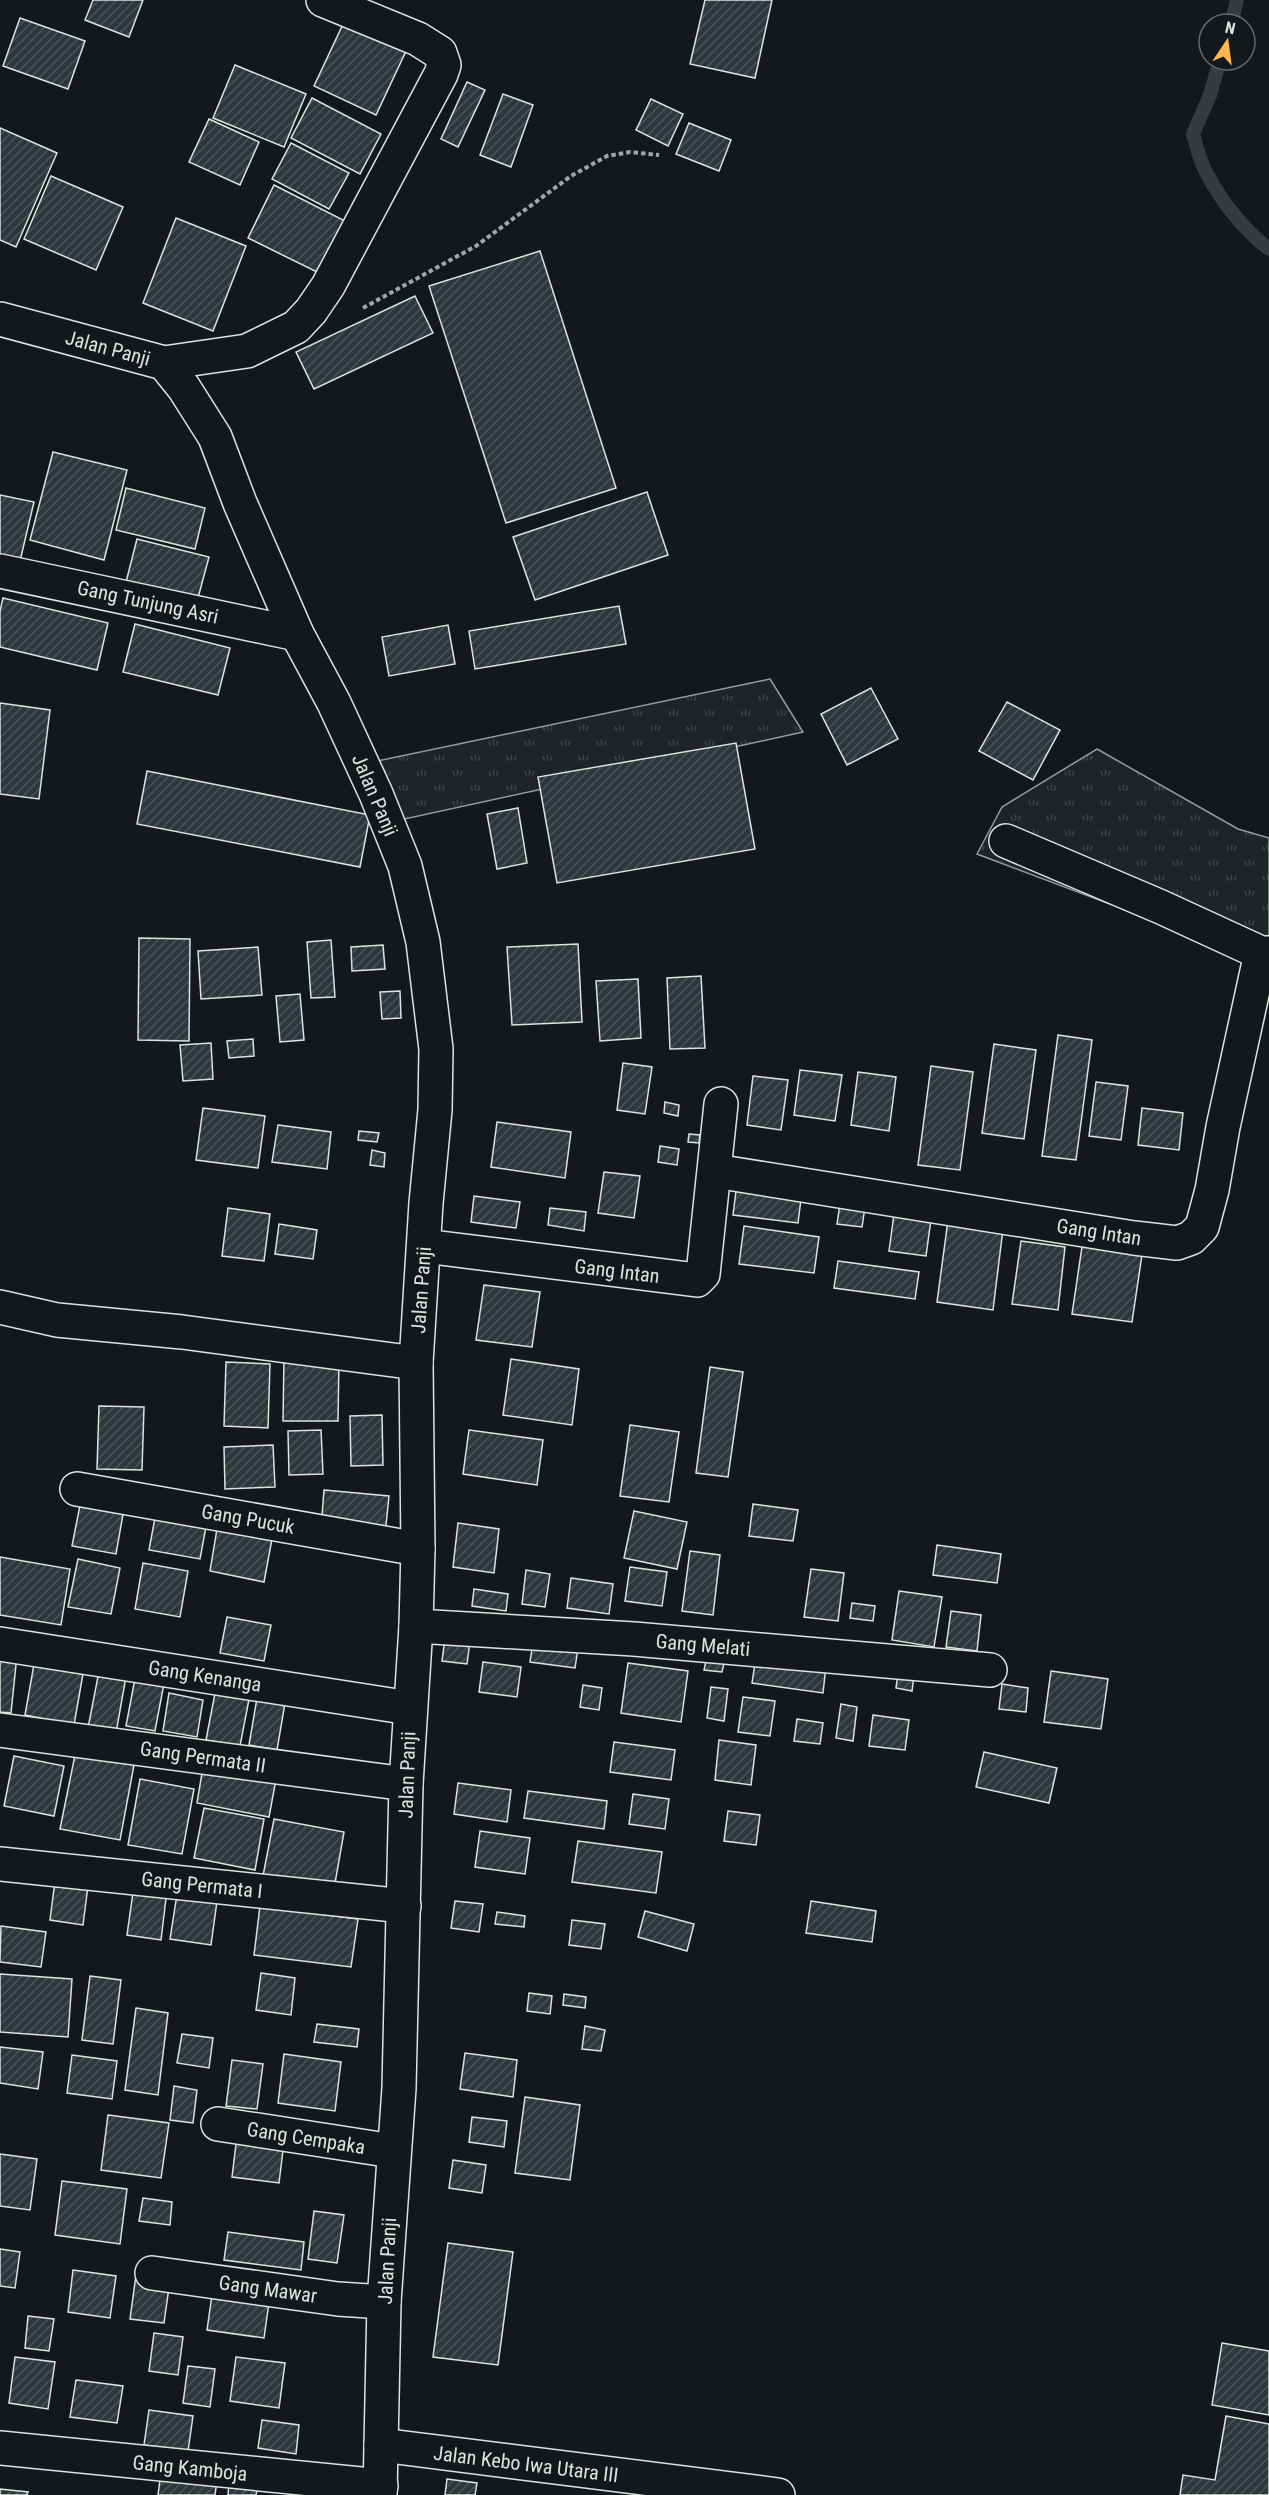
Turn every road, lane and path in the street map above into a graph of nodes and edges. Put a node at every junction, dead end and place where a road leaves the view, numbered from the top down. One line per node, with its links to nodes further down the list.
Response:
1 (323, 0): 5 (street)
2 (659, 155): 3 (path)
3 (357, 311)
4 (0, 319): 5 (street, Jalan Panji)
5 (164, 363): 7 (street, Jalan Panji)
6 (0, 571): 7 (street, Gang Tunjung Asri)
7 (297, 634): 12 (street, Jalan Panji)
8 (1006, 840): 9 (street, Gang Intan)
9 (1265, 953): 11 (street, Gang Intan)
10 (721, 1104): 11 (street, Gang Intan)
11 (715, 1170): 12 (street, Gang Intan)
12 (424, 1246): 14 (street, Jalan Panji)
13 (0, 1307): 14 (street)
14 (416, 1363): 16 (street, Jalan Panji)
15 (77, 1489): 16 (street, Gang Pucuk)
16 (418, 1549): 17 (street, Jalan Panji)
17 (416, 1626): 19 (street, Gang Melati); 20 (street, Jalan Panji)
18 (0, 1644): 20 (street, Gang Kenanga)
19 (990, 1670)
20 (410, 1708): 22 (street, Jalan Panji)
21 (0, 1730): 22 (street, Gang Permata II)
22 (406, 1784): 24 (street, Jalan Panji)
23 (0, 1864): 24 (street, Gang Permata I)
24 (404, 1906): 26 (street, Jalan Panji)
25 (218, 2124): 26 (street, Gang Cempaka)
26 (393, 2151): 28 (street, Jalan Panji)
27 (152, 2274): 28 (street, Gang Mawar)
28 (384, 2302): 29 (street, Jalan Panji)
29 (381, 2445): 31 (street, Jalan Panji); 32 (street, Jalan Kebo Iwa Utara III)
30 (0, 2448): 31 (street, Gang Kamboja)
31 (381, 2491)
32 (724, 2492): 33 (street, Jalan Kebo Iwa Utara III)
33 (778, 2495)

